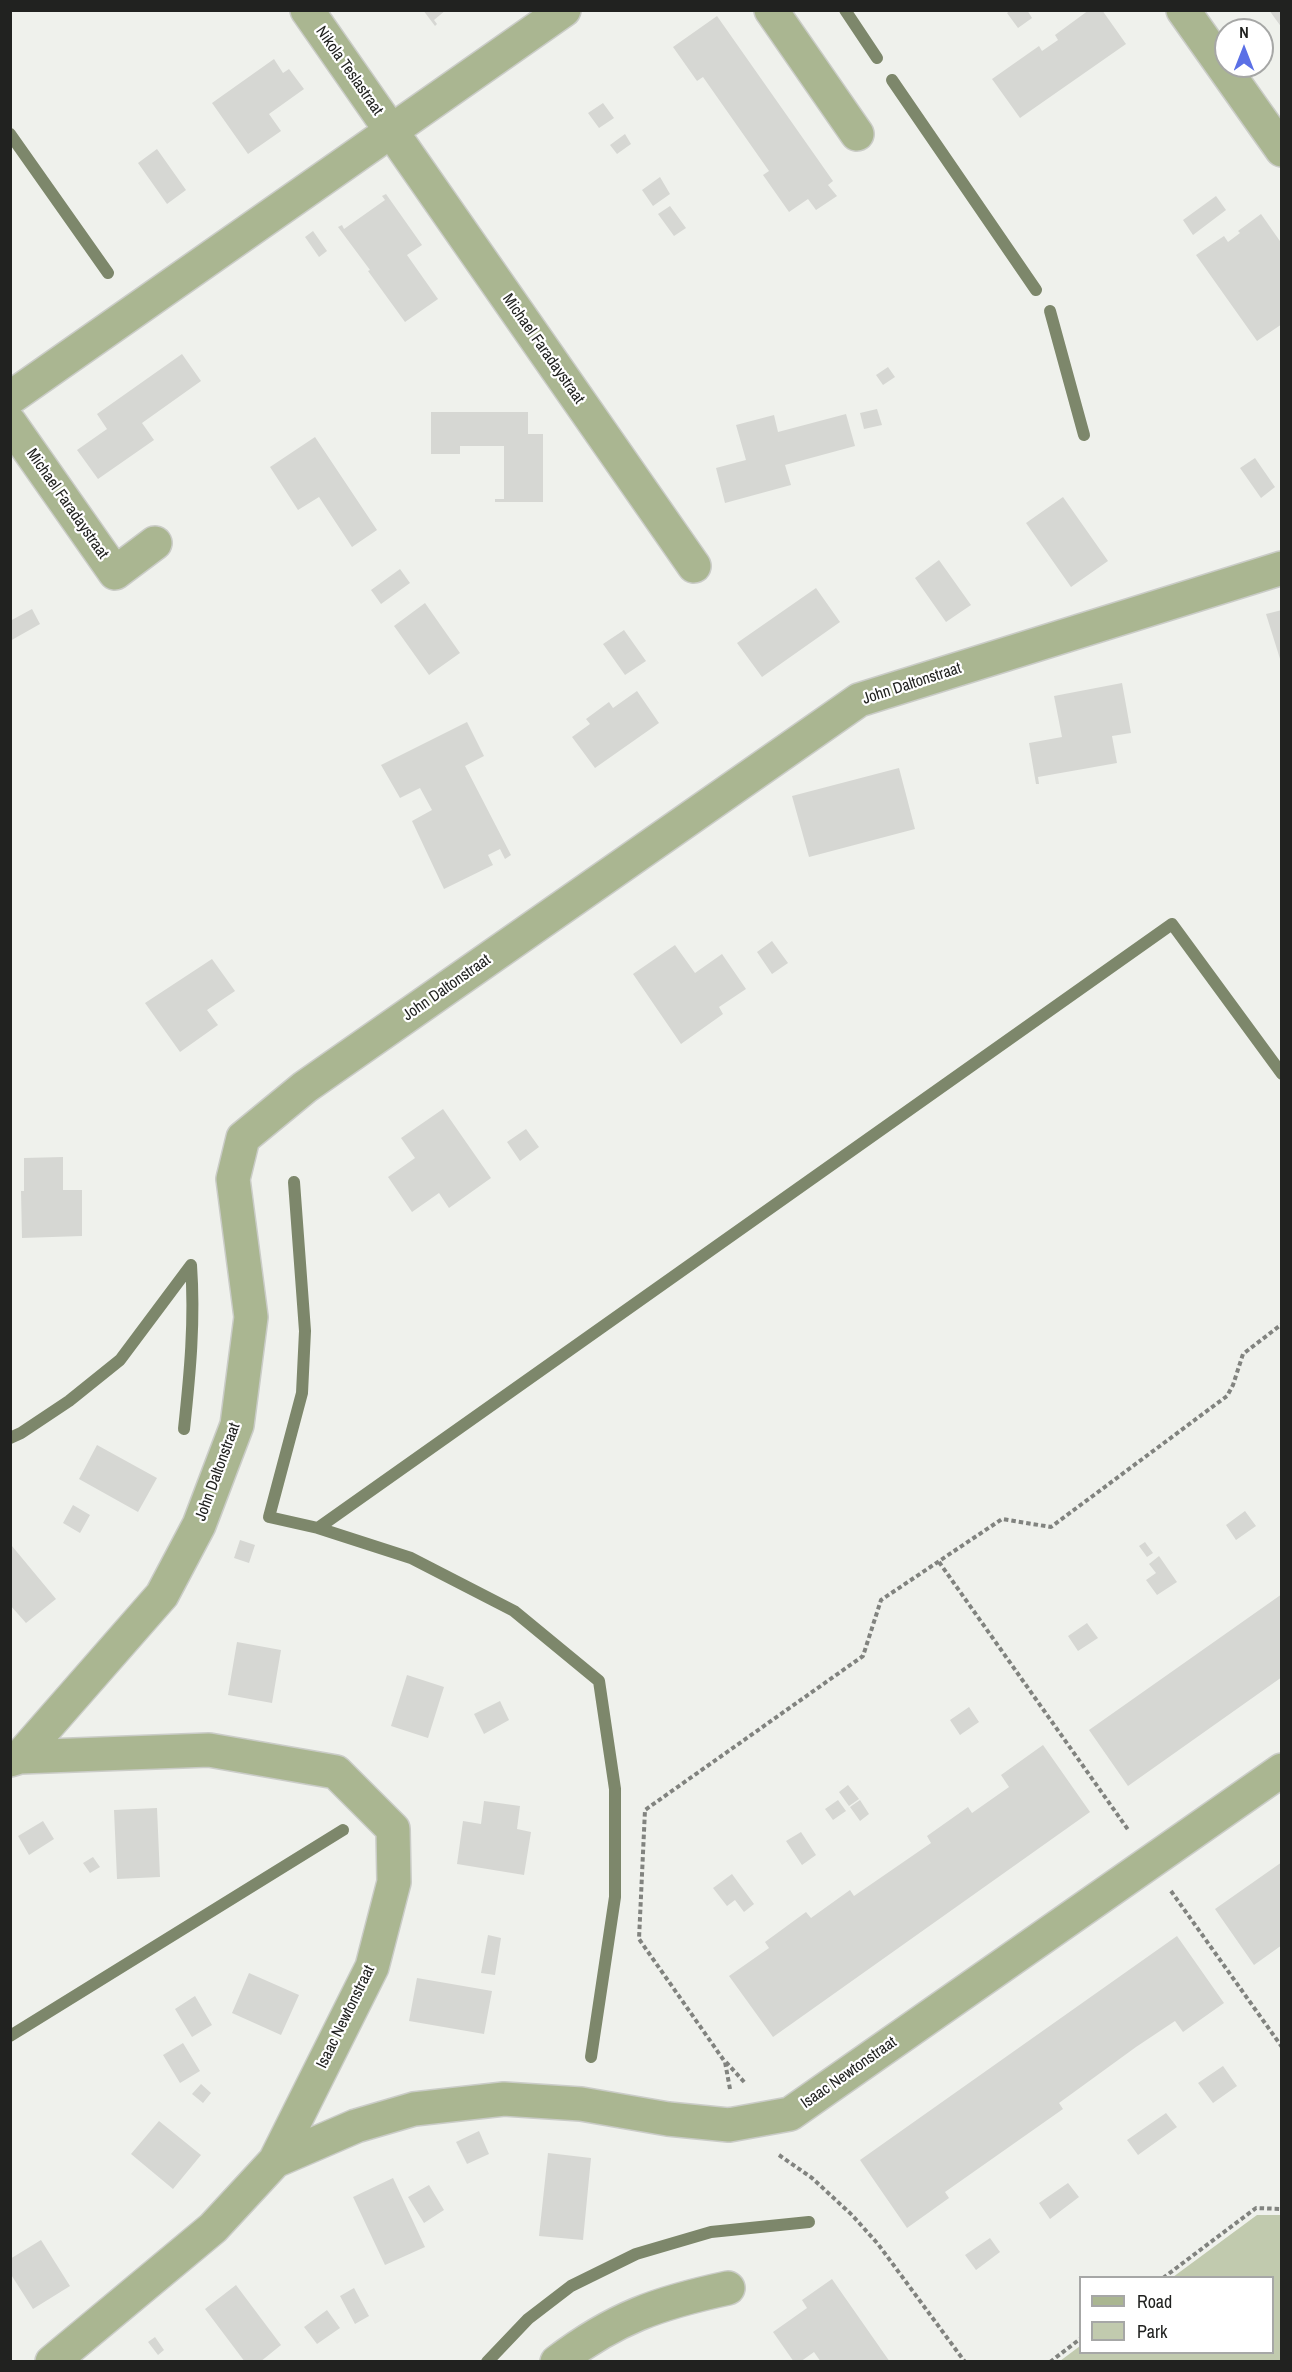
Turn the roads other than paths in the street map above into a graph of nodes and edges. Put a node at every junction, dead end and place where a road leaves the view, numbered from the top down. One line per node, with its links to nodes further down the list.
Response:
1 (307, 10): 5 (street, Nikola Teslastraat)
2 (564, 10): 5 (street)
3 (771, 10): 6 (street)
4 (1183, 10): 7 (street)
5 (391, 132): 8 (street); 11 (street, Michael Faradaystraat)
6 (858, 134)
7 (1281, 150)
8 (14, 389)
9 (10, 423): 10 (street, Michael Faradaystraat)
10 (155, 543)
11 (694, 566)
12 (1281, 568): 13 (street, John Daltonstraat)
13 (15, 1759): 15 (street, John Daltonstraat)
14 (1281, 1770): 16 (street, Isaac Newtonstraat)
15 (393, 1829): 16 (street, Isaac Newtonstraat)
16 (274, 2161): 18 (street, Isaac Newtonstraat)
17 (728, 2288): 19 (street)
18 (52, 2361)
19 (557, 2361)

